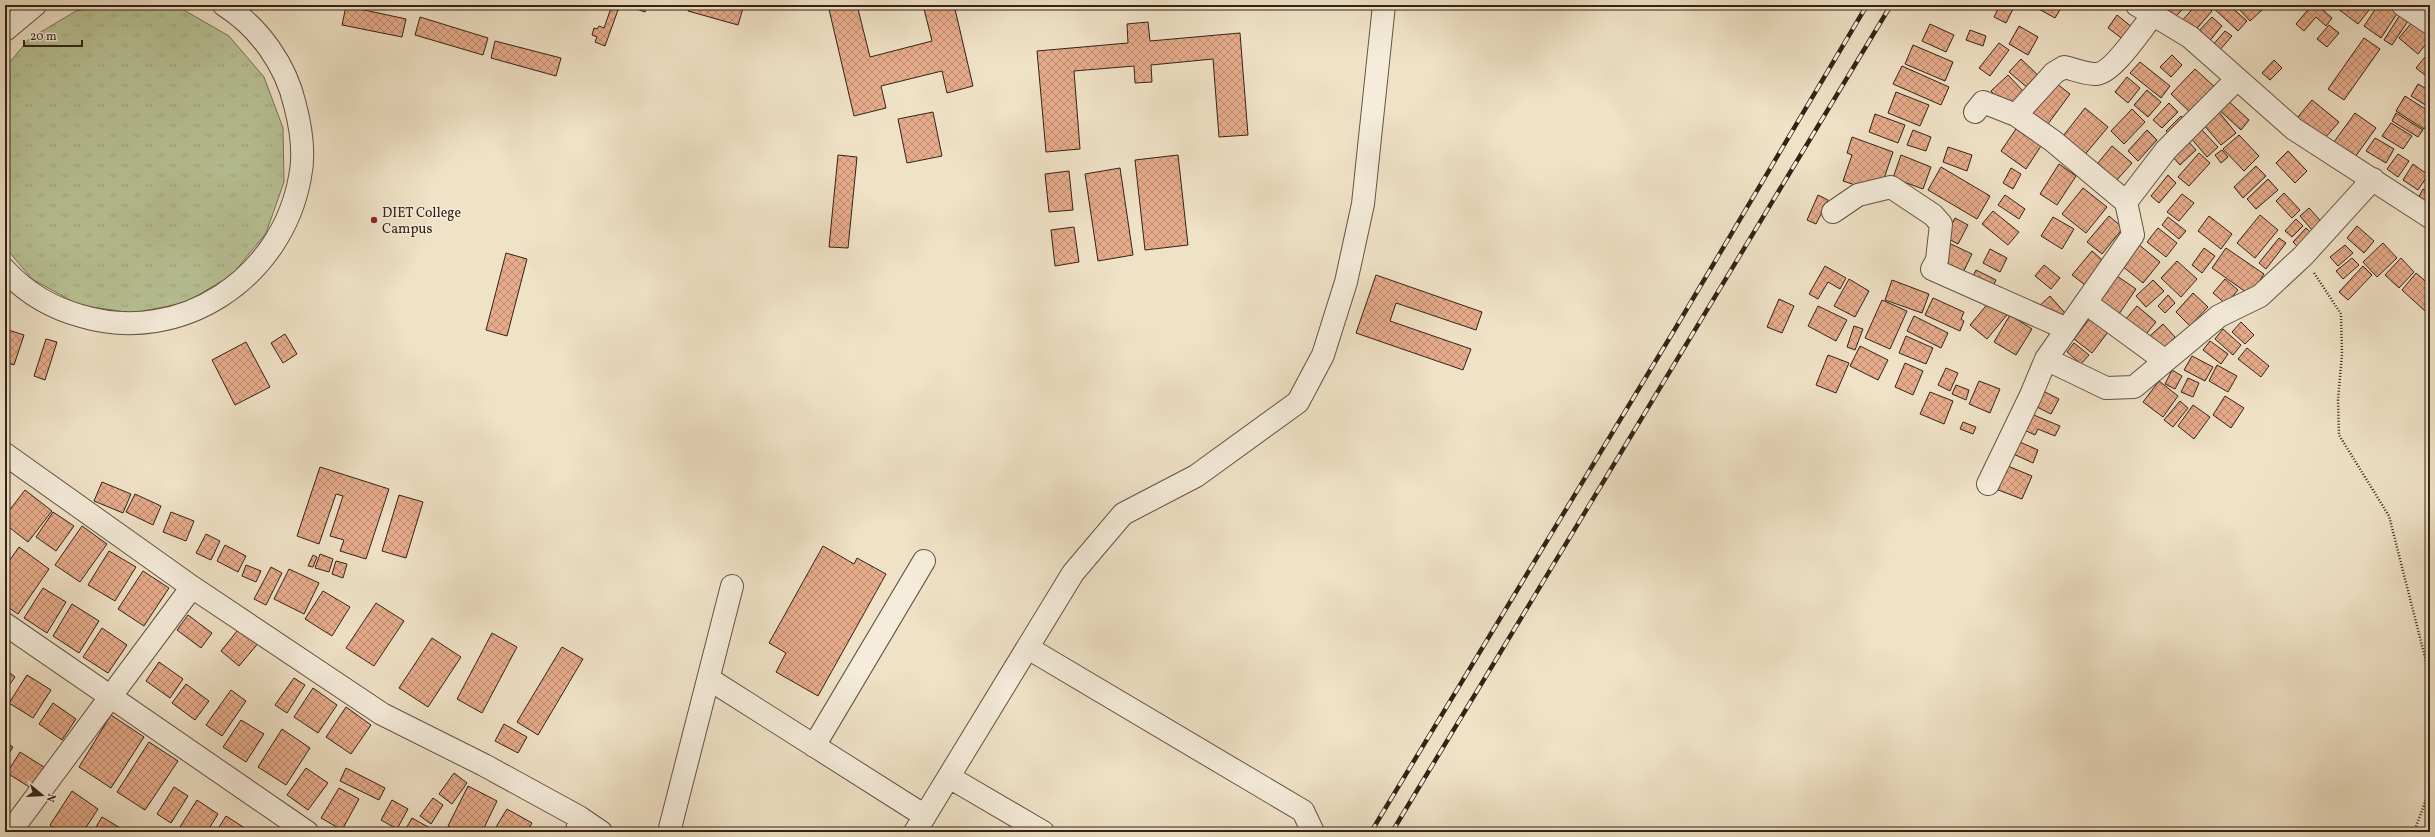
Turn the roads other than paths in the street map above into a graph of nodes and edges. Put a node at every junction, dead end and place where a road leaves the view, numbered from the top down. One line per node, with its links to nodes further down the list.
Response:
1 (35, 5): 7 (street)
2 (224, 5): 15 (street)
3 (1384, 5): 26 (street)
4 (2404, 5): 6 (street)
5 (2145, 10): 8 (street); 10 (street)
6 (2430, 23)
7 (5, 30)
8 (2236, 79): 11 (street); 12 (street)
9 (1975, 112): 10 (street)
10 (2016, 115): 12 (street)
11 (2373, 179): 14 (street); 19 (street)
12 (2126, 202): 16 (street)
13 (1833, 212): 17 (street)
14 (2430, 217)
15 (5, 270)
16 (2086, 303): 17 (street); 19 (street)
17 (2067, 329): 18 (street)
18 (2046, 359): 19 (street); 21 (street)
19 (2164, 360)
20 (5, 454): 24 (street)
21 (1988, 484)
22 (924, 561): 29 (street)
23 (732, 586): 27 (street)
24 (192, 587): 28 (street); 31 (street)
25 (5, 624): 28 (street)
26 (1028, 648): 30 (street); 38 (street)
27 (708, 679): 29 (street); 36 (street)
28 (110, 697): 33 (street); 34 (street)
29 (814, 746): 32 (street)
30 (949, 777): 32 (street); 37 (street)
31 (578, 824): 35 (street)
32 (920, 824)
33 (13, 828)
34 (307, 832)
35 (601, 832)
36 (669, 832)
37 (1043, 832)
38 (1313, 832)

